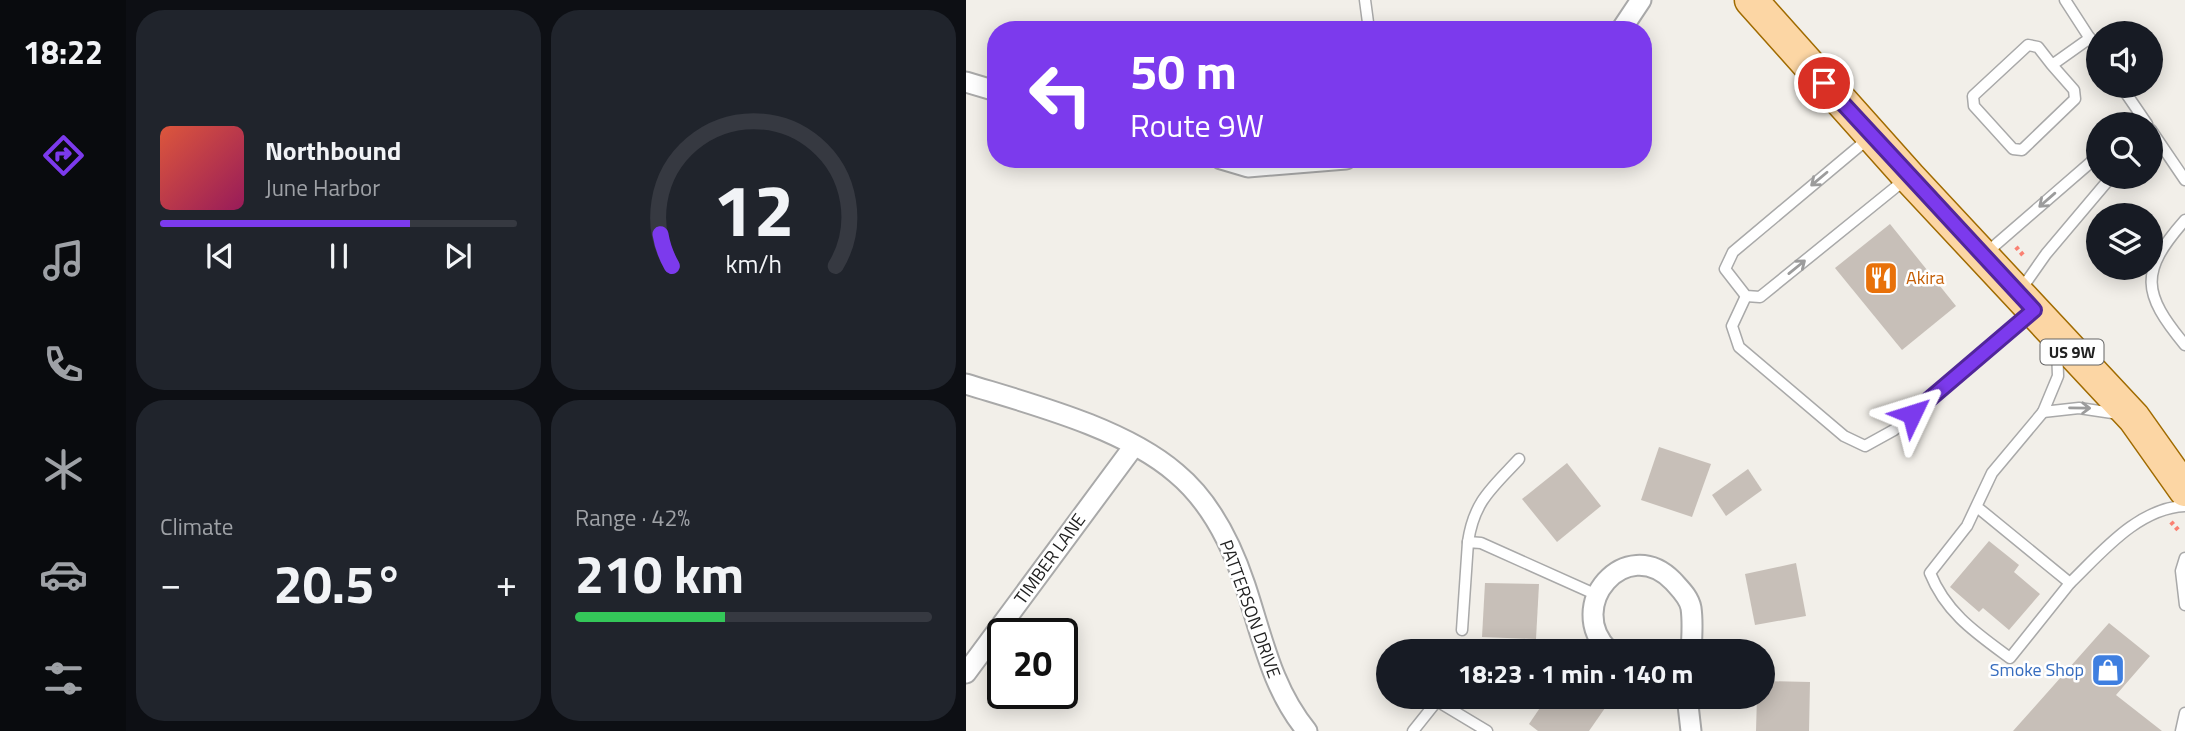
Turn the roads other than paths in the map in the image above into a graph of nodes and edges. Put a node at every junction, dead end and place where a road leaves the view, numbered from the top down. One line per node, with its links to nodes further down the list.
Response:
1 (1365, 0): 5 (lane)
2 (1641, 0): 6 (street)
3 (1751, 0): 12 (main road, US 9W)
4 (2065, 0): 7 (lane)
5 (1368, 21)
6 (1627, 21)
7 (2086, 32)
8 (2086, 41): 9 (lane)
9 (2052, 65): 9 (lane)
10 (966, 82): 11 (street)
11 (987, 88)
12 (1872, 136): 15 (main road, US 9W); 20 (lane, one-way to 20)
13 (2163, 148): 16 (lane)
14 (2086, 166): 19 (lane, one-way to 19)
15 (1909, 177): 19 (main road, US 9W); 20 (lane, one-way to 15)
16 (2185, 180)
17 (2101, 189): 21 (lane)
18 (2185, 220): 23 (lane)
19 (1982, 256): 21 (main road, US 9W)
20 (1746, 296): 21 (lane)
21 (2026, 302): 22 (main road, US 9W)
22 (2057, 336): 25 (lane); 26 (main road, US 9W)
23 (2185, 345)
24 (966, 384): 27 (street, PATTERSON DRIVE)
25 (2043, 412): 26 (lane, one-way to 26); 32 (lane)
26 (2134, 418): 28 (main road, US 9W)
27 (1134, 446): 42 (street, TIMBER LANE); 47 (street, PATTERSON DRIVE)
28 (2158, 450): 30 (main road, US 9W); 31 (main road, US 9W)
29 (1519, 459): 34 (lane)
30 (2185, 472)
31 (2185, 490)
32 (1977, 506): 36 (lane); 36 (lane)
33 (2185, 506): 36 (lane)
34 (1468, 542): 37 (lane); 39 (lane)
35 (2185, 558): 38 (lane)
36 (2070, 583)
37 (1597, 595): 40 (street); 41 (street)
38 (2185, 605)
39 (1462, 630)
40 (1601, 639)
41 (1691, 639)
42 (966, 673)
43 (1428, 709): 48 (lane)
44 (1451, 709): 49 (lane)
45 (1689, 709): 50 (street)
46 (2185, 713): 51 (lane)
47 (1307, 731)
48 (1413, 731)
49 (1487, 731)
50 (1691, 731)
51 (2181, 731)

